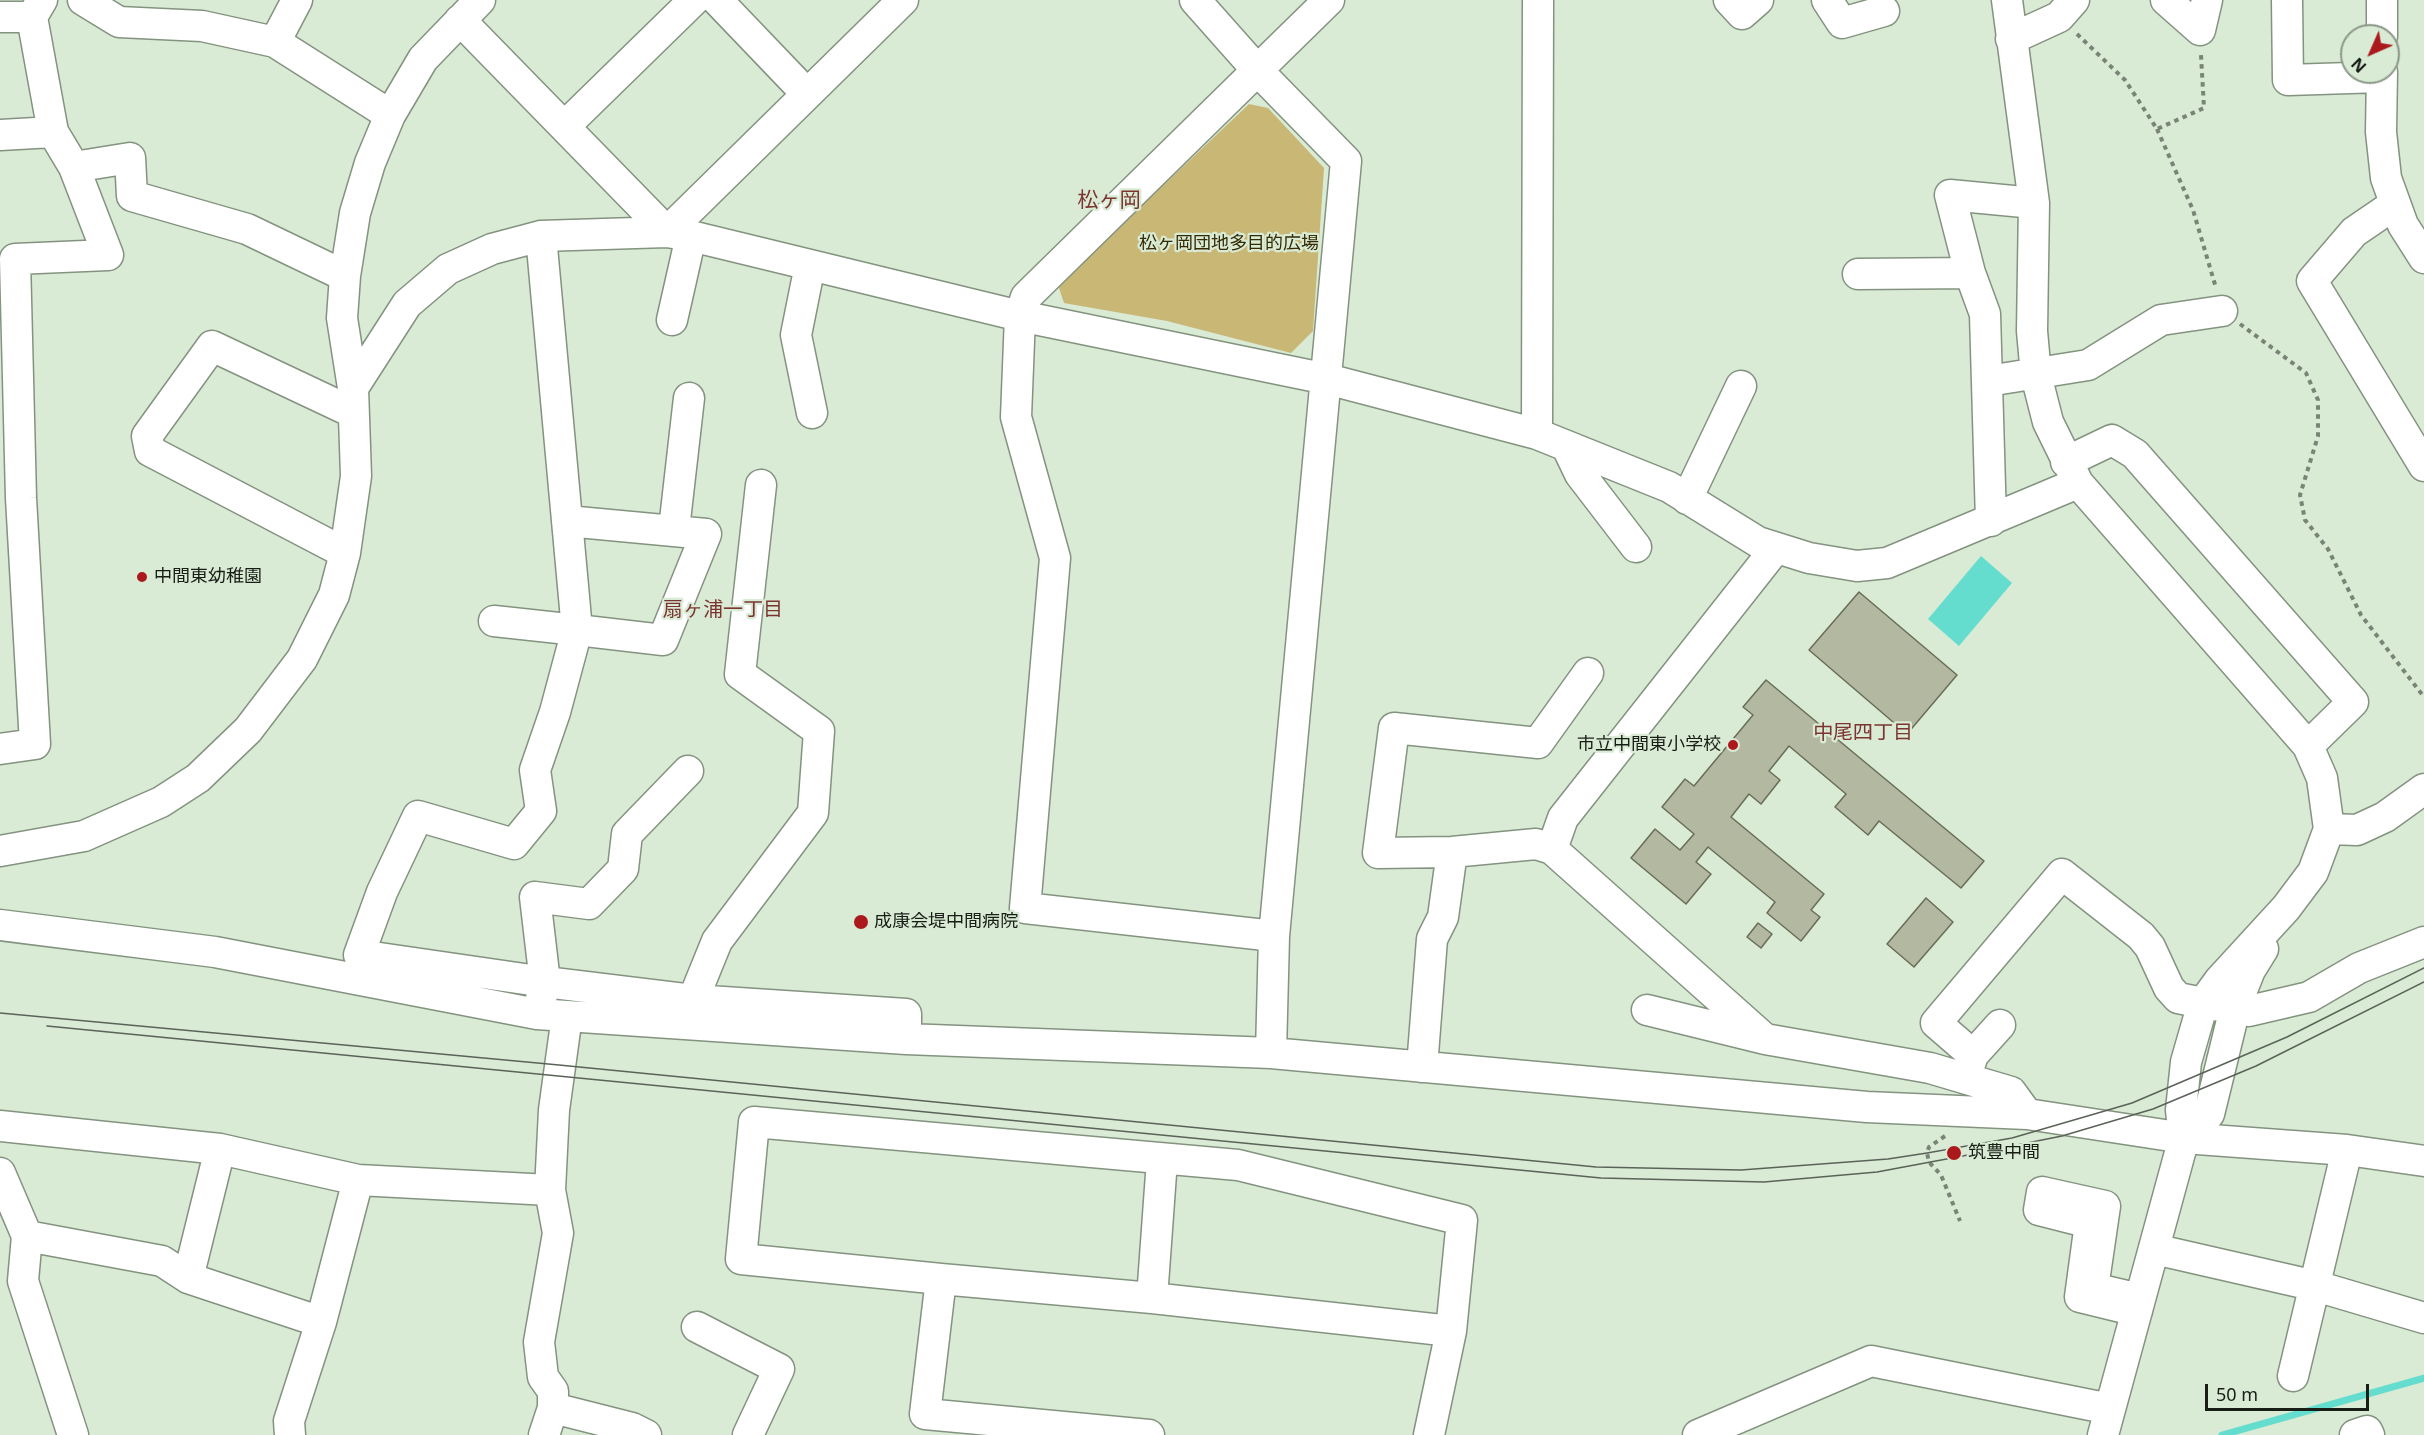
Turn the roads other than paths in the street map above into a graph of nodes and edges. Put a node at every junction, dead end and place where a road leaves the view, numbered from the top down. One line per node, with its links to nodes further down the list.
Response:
1 (83, 0): 24 (street)
2 (297, 0): 24 (street)
3 (694, 0): 30 (street)
4 (717, 0): 28 (street)
5 (903, 0): 28 (street)
6 (1195, 0): 25 (street)
7 (1329, 0): 25 (street)
8 (1538, 0): 54 (street)
9 (1729, 0): 10 (street)
10 (1758, 0)
11 (1827, 0): 20 (street)
12 (2007, 0): 23 (street)
13 (2166, 0): 14 (street)
14 (2207, 0)
15 (2287, 0): 26 (street)
16 (2382, 0): 22 (street)
17 (37, 8): 21 (street); 31 (street)
18 (2067, 8): 23 (street)
19 (470, 10): 29 (street); 30 (street)
20 (1884, 11)
21 (0, 18)
22 (2382, 24)
23 (2011, 39): 34 (street)
24 (275, 42): 29 (street)
25 (1258, 71): 45 (street); 48 (street)
26 (2340, 77)
27 (2381, 84): 35 (street)
28 (807, 94): 36 (street)
29 (390, 115): 43 (street)
30 (565, 126): 36 (street)
31 (53, 132): 32 (street); 33 (street)
32 (0, 135)
33 (74, 166): 39 (street); 43 (street)
34 (2034, 203): 41 (street); 47 (street)
35 (2395, 204): 38 (street); 56 (street)
36 (679, 234): 37 (street); 40 (street); 46 (street)
37 (541, 236): 52 (street); 61 (street)
38 (2424, 258)
39 (8, 259): 59 (street)
40 (810, 265): 45 (street); 53 (street)
41 (1970, 273): 42 (street); 49 (street)
42 (1858, 274)
43 (345, 276): 52 (street)
44 (2222, 311): 47 (street)
45 (1020, 316): 48 (street); 80 (street)
46 (672, 320)
47 (2036, 375): 49 (street); 57 (street)
48 (1327, 379): 54 (street); 80 (street)
49 (1988, 381): 62 (street)
50 (1741, 386): 60 (street)
51 (689, 398): 63 (street)
52 (353, 400): 66 (street); 66 (street)
53 (813, 413)
54 (1537, 434): 55 (street)
55 (1567, 447): 60 (street); 64 (street)
56 (2424, 466)
57 (2072, 472): 62 (street); 70 (street); 70 (street)
58 (761, 485): 83 (street)
59 (10, 498): 71 (street)
60 (1687, 499): 65 (street)
61 (567, 521): 63 (street); 68 (street)
62 (1991, 521): 65 (street)
63 (674, 529): 68 (street)
64 (1636, 547)
65 (1776, 548): 75 (street)
66 (345, 554): 76 (street)
67 (494, 621): 68 (street)
68 (577, 630): 82 (street)
69 (1588, 673): 77 (street)
70 (2308, 746): 74 (street)
71 (0, 749)
72 (688, 771): 82 (street)
73 (2424, 789): 74 (street)
74 (2329, 829): 78 (street)
75 (1552, 849): 77 (street); 91 (street)
76 (0, 851)
77 (1452, 852): 93 (street)
78 (2286, 908): 84 (street); 85 (street)
79 (0, 925): 87 (street)
80 (1274, 936): 92 (street)
81 (2424, 942): 85 (street)
82 (545, 982): 83 (street); 87 (street)
83 (693, 1000): 90 (street)
84 (2203, 1003): 85 (street); 94 (street); 97 (street)
85 (2235, 1008): 97 (street)
86 (1647, 1010): 91 (street)
87 (537, 1014): 88 (street)
88 (567, 1016): 90 (street); 104 (street)
89 (2000, 1024): 94 (street)
90 (906, 1039): 92 (street)
91 (1765, 1039): 94 (street)
92 (1271, 1053): 93 (street)
93 (1422, 1067): 95 (street)
94 (1969, 1067): 95 (street)
95 (2027, 1114): 97 (street)
96 (0, 1126): 98 (street)
97 (2184, 1138): 99 (street); 106 (street)
98 (220, 1149): 103 (street); 107 (street)
99 (2347, 1150): 101 (street); 109 (street)
100 (1162, 1160): 108 (street); 110 (street); 115 (street)
101 (2424, 1161)
102 (0, 1173): 105 (street)
103 (358, 1180): 104 (street); 113 (street)
104 (550, 1190): 117 (street)
105 (27, 1236): 107 (street); 121 (street)
106 (2154, 1249): 109 (street); 111 (street)
107 (188, 1278): 113 (street)
108 (941, 1279): 110 (street); 120 (street)
109 (2316, 1286): 112 (street); 116 (street)
110 (1152, 1298): 115 (street)
111 (2138, 1305): 111 (street); 118 (street)
112 (2424, 1318)
113 (321, 1322): 122 (street)
114 (697, 1327): 124 (street)
115 (1451, 1331): 126 (street)
116 (2293, 1376)
117 (548, 1421): 123 (street)
118 (2107, 1422): 119 (street)
119 (1750, 1426): 127 (street)
120 (1102, 1433): 125 (street)
121 (73, 1435)
122 (290, 1435)
123 (646, 1435)
124 (748, 1435)
125 (1149, 1435)
126 (1429, 1435)
127 (1698, 1435)
128 (2355, 1435): 129 (street)
129 (2369, 1435)

